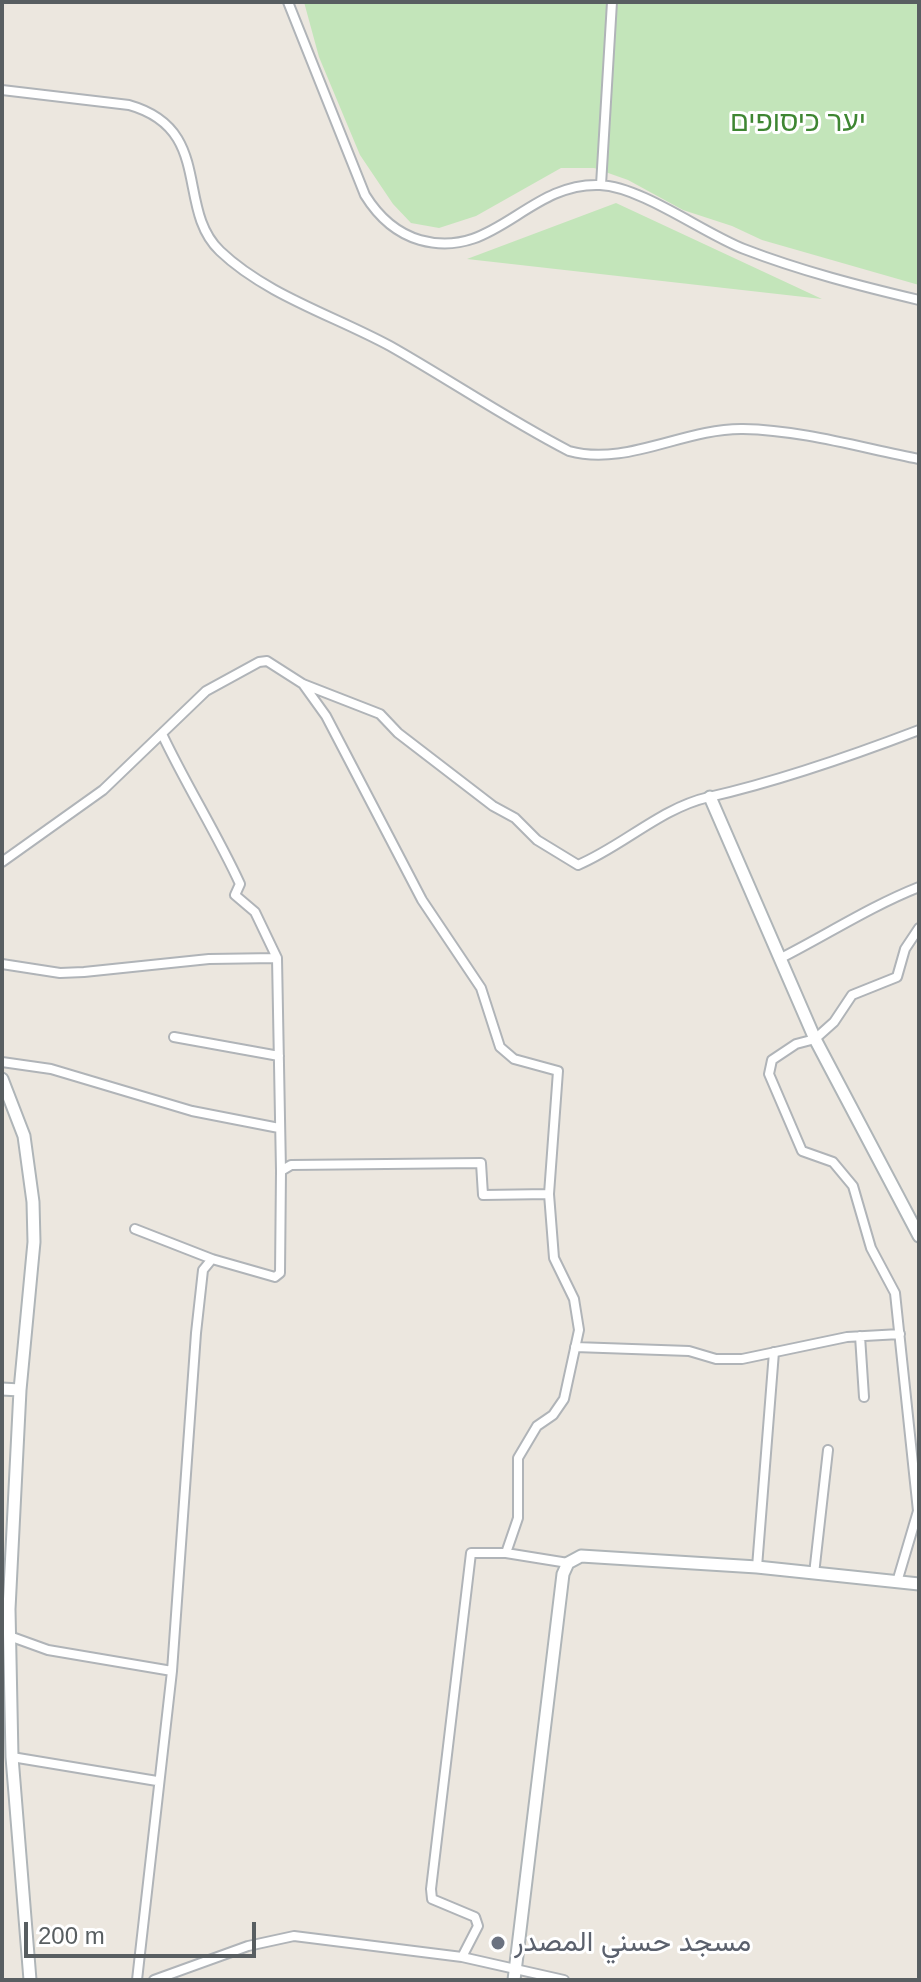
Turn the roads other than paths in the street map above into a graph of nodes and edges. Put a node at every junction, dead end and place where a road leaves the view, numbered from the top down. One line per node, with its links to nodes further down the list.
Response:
1 (288, 2): 4 (street)
2 (612, 2): 4 (street)
3 (2, 90): 6 (street)
4 (601, 185): 5 (street)
5 (919, 300)
6 (919, 459)
7 (303, 684): 9 (street); 10 (street); 24 (street)
8 (919, 730): 10 (street)
9 (162, 734): 11 (street); 14 (street)
10 (710, 797): 15 (street)
11 (2, 862)
12 (919, 887): 15 (street)
13 (919, 928): 18 (street)
14 (277, 958): 16 (street); 19 (street)
15 (781, 958): 18 (street)
16 (2, 964)
17 (174, 1037): 19 (street)
18 (815, 1039): 26 (street); 28 (street)
19 (279, 1056): 22 (street)
20 (2, 1062): 22 (street)
21 (2, 1079): 33 (street)
22 (279, 1128): 23 (street)
23 (281, 1171): 24 (street); 27 (street)
24 (549, 1194): 30 (street)
25 (135, 1229): 27 (street)
26 (919, 1236)
27 (212, 1259): 46 (street)
28 (900, 1334): 29 (street); 36 (street)
29 (860, 1336): 31 (street); 34 (street)
30 (575, 1347): 31 (street); 37 (street)
31 (774, 1352): 39 (street)
32 (2, 1389): 33 (street)
33 (20, 1390): 40 (street)
34 (864, 1397)
35 (828, 1450): 41 (street)
36 (919, 1511): 42 (street)
37 (506, 1553): 38 (street); 49 (street)
38 (568, 1563): 39 (street); 50 (street)
39 (757, 1567): 41 (street)
40 (7, 1571): 44 (street)
41 (814, 1574): 42 (street)
42 (897, 1582): 43 (street)
43 (919, 1584)
44 (5, 1609): 45 (street)
45 (12, 1637): 46 (street); 47 (street)
46 (172, 1671): 48 (street)
47 (12, 1757): 48 (street); 51 (street)
48 (157, 1781): 52 (street)
49 (462, 1957): 50 (street); 53 (street)
50 (516, 1976): 54 (street)
51 (30, 1980)
52 (137, 1980)
53 (154, 1980)
54 (564, 1980)

